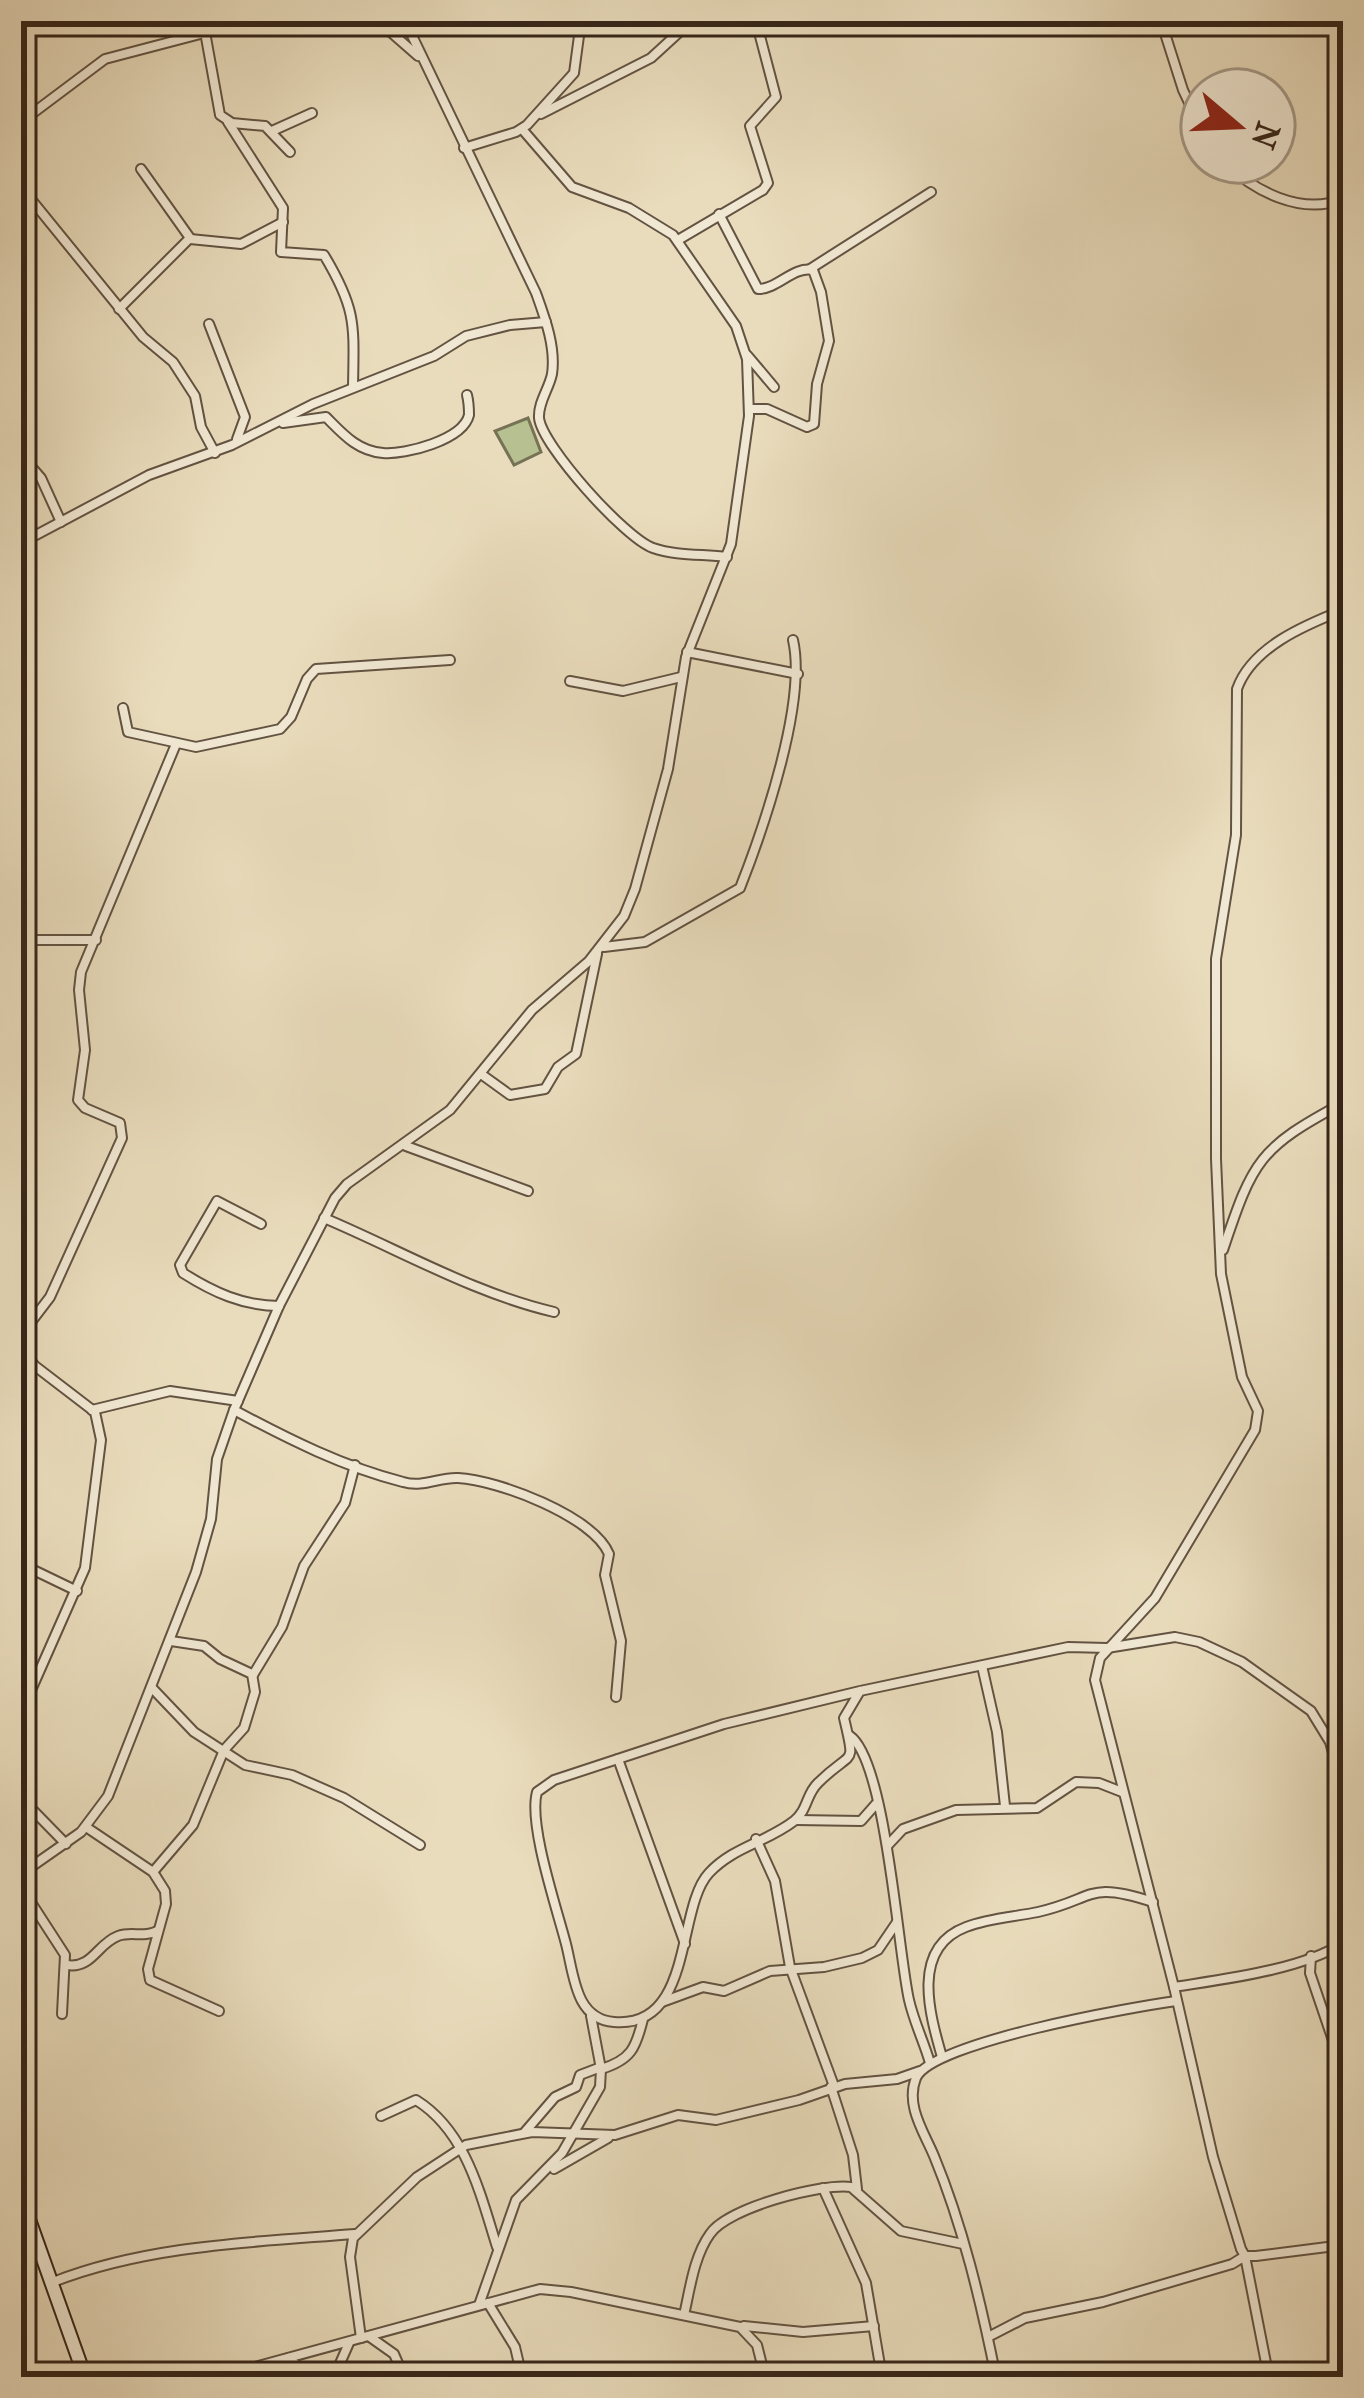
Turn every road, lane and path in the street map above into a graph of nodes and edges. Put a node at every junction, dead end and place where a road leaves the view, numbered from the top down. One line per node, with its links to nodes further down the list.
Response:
1 (204, 21): 11 (street)
2 (250, 21): 11 (street)
3 (378, 21): 12 (street)
4 (405, 21): 12 (street)
5 (581, 21): 15 (street)
6 (676, 21): 10 (street)
7 (715, 21): 10 (street)
8 (756, 21): 27 (street)
9 (1161, 21): 13 (street)
10 (687, 26): 15 (street)
11 (207, 32): 16 (street); 17 (street)
12 (421, 58): 20 (street)
13 (1178, 74)
14 (312, 113): 19 (street)
15 (534, 117): 18 (street)
16 (21, 122)
17 (228, 122): 19 (street); 28 (street)
18 (522, 129): 20 (street); 30 (street)
19 (272, 131): 21 (street)
20 (464, 148): 33 (street)
21 (290, 152)
22 (141, 170): 29 (street)
23 (1255, 186): 26 (street)
24 (21, 188): 32 (street)
25 (931, 192): 31 (street)
26 (1343, 199)
27 (719, 214): 30 (street); 31 (street)
28 (284, 222): 29 (street); 36 (street)
29 (190, 239): 32 (street)
30 (678, 240): 35 (street)
31 (810, 268): 39 (street)
32 (119, 310): 42 (street)
33 (546, 322): 36 (street); 46 (street)
34 (209, 324): 41 (street)
35 (746, 353): 37 (street); 39 (street)
36 (353, 387): 40 (street)
37 (774, 387)
38 (467, 395): 40 (street)
39 (749, 409): 46 (street)
40 (270, 426): 41 (street)
41 (232, 445): 42 (street)
42 (214, 453): 44 (street)
43 (21, 455): 44 (street)
44 (61, 522): 45 (street)
45 (21, 542)
46 (727, 556): 49 (street)
47 (1343, 610): 65 (street)
48 (793, 640): 51 (street)
49 (687, 652): 51 (street); 52 (street)
50 (450, 660): 55 (street)
51 (798, 674): 58 (street)
52 (680, 677): 53 (street); 58 (street)
53 (570, 681)
54 (123, 708): 55 (street)
55 (176, 745): 57 (street)
56 (21, 940): 57 (street)
57 (96, 940): 68 (street)
58 (600, 950): 59 (street); 59 (street)
59 (481, 1074): 61 (street)
60 (1343, 1103): 65 (street)
61 (405, 1146): 62 (street); 63 (street)
62 (528, 1191)
63 (324, 1218): 66 (street); 67 (street)
64 (261, 1224): 66 (street)
65 (1220, 1257): 76 (street)
66 (279, 1306): 70 (street)
67 (554, 1312)
68 (21, 1335)
69 (21, 1349): 71 (street)
70 (236, 1405): 71 (street); 72 (street); 75 (street)
71 (92, 1410): 74 (street)
72 (355, 1465): 78 (street); 81 (street)
73 (21, 1564): 74 (street)
74 (77, 1591): 82 (street)
75 (171, 1641): 78 (street); 79 (street)
76 (1107, 1648): 77 (street); 86 (street); 87 (street)
77 (982, 1666): 80 (street); 90 (street)
78 (253, 1675): 84 (street)
79 (152, 1688): 84 (street); 92 (street)
80 (860, 1691): 83 (street); 85 (street)
81 (616, 1697)
82 (21, 1713)
83 (849, 1735): 89 (street); 91 (street)
84 (224, 1750): 95 (street); 97 (street)
85 (618, 1759): 104 (street); 113 (street)
86 (1343, 1787)
87 (1124, 1792): 90 (street); 100 (street)
88 (21, 1798): 94 (street)
89 (876, 1803): 91 (street); 96 (street)
90 (1005, 1806): 96 (street)
91 (796, 1820): 93 (street)
92 (86, 1827): 94 (street); 97 (street)
93 (756, 1839): 104 (street); 107 (street)
94 (66, 1844): 98 (street)
95 (420, 1845)
96 (887, 1846): 101 (street)
97 (153, 1872): 102 (street)
98 (21, 1874)
99 (21, 1887): 106 (street)
100 (1153, 1902): 108 (street); 115 (street)
101 (899, 1915): 107 (street); 116 (street)
102 (159, 1930): 106 (street); 111 (street)
103 (1343, 1943): 105 (street)
104 (685, 1946): 110 (street)
105 (1311, 1956): 108 (street); 119 (street)
106 (67, 1965): 112 (street)
107 (790, 1967): 110 (street); 120 (street)
108 (1174, 1987): 109 (street)
109 (1176, 2001): 115 (street); 134 (street)
110 (659, 2003): 114 (street)
111 (219, 2012)
112 (62, 2014)
113 (590, 2015): 114 (street); 117 (street)
114 (644, 2018): 117 (street)
115 (941, 2057): 116 (street)
116 (930, 2063): 118 (street)
117 (601, 2068): 122 (street); 124 (street)
118 (920, 2071): 120 (street); 131 (street)
119 (1343, 2071)
120 (832, 2087): 123 (street); 128 (street)
121 (381, 2116): 125 (street)
122 (524, 2133): 124 (street); 125 (street)
123 (615, 2135): 124 (street); 126 (street)
124 (573, 2136): 126 (street)
125 (462, 2148): 130 (street); 133 (street)
126 (543, 2176): 133 (street)
127 (823, 2188): 128 (street); 137 (street); 139 (street)
128 (857, 2189): 131 (street)
129 (21, 2197): 135 (main road)
130 (356, 2234): 135 (street); 141 (street)
131 (963, 2244): 140 (street)
132 (1343, 2245): 134 (street)
133 (498, 2248): 136 (street)
134 (1245, 2256): 140 (street); 144 (street)
135 (53, 2282): 146 (main road)
136 (484, 2304): 137 (street); 141 (street); 150 (street)
137 (684, 2315): 138 (street)
138 (733, 2324): 139 (street); 151 (street)
139 (874, 2326): 152 (street)
140 (990, 2336): 153 (street)
141 (364, 2337): 142 (street); 149 (street)
142 (349, 2342): 143 (street); 148 (street)
143 (289, 2359): 145 (street); 147 (street)
144 (1269, 2372): 154 (street)
145 (222, 2376)
146 (85, 2377)
147 (309, 2377)
148 (334, 2377)
149 (404, 2377)
150 (522, 2377)
151 (765, 2377)
152 (882, 2377)
153 (996, 2377)
154 (1235, 2377)

